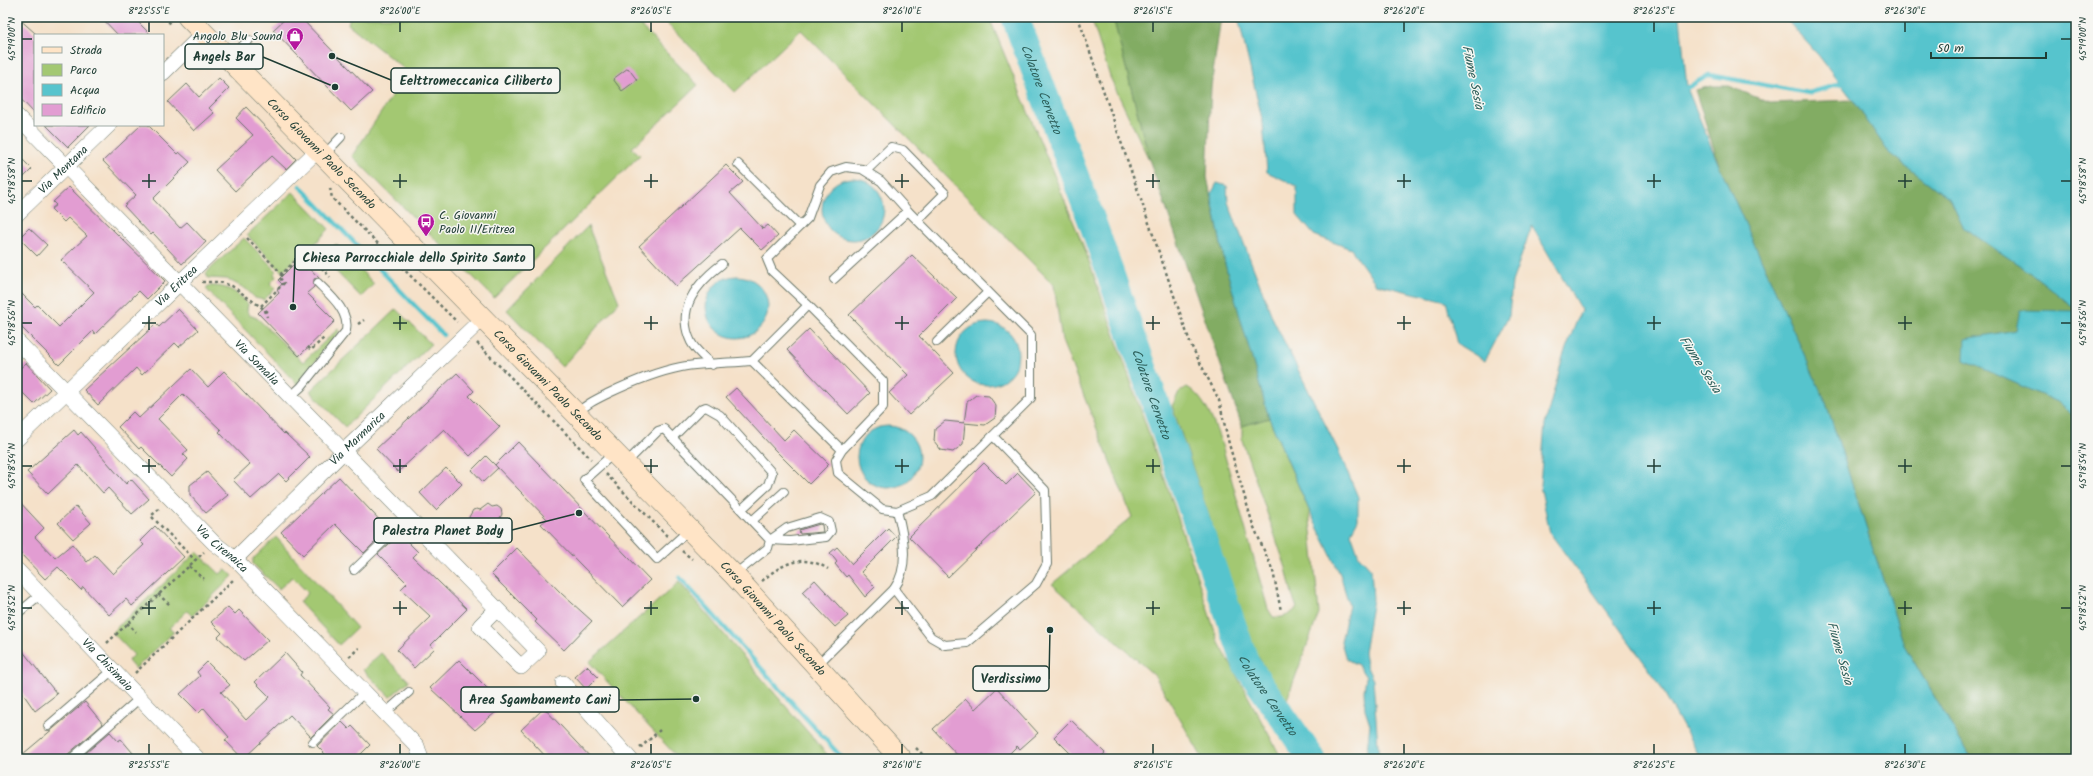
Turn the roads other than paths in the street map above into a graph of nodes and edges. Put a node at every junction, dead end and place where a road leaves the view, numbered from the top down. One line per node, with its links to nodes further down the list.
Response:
1 (180, 21): 2 (main road, Corso Giovanni Paolo Secondo)
2 (204, 33): 4 (main road, Corso Giovanni Paolo Secondo); 5 (street)
3 (249, 40): 4 (lane)
4 (228, 58): 9 (main road, Corso Giovanni Paolo Secondo)
5 (164, 72)
6 (17, 116): 11 (street, Via Somalia)
7 (108, 126): 11 (street, Via Mentana)
8 (341, 136): 9 (lane)
9 (321, 152): 19 (street, Via Eritrea); 23 (main road, Corso Giovanni Paolo Secondo)
10 (738, 164): 16 (lane)
11 (66, 166): 14 (street, Via Mentana); 19 (street, Via Somalia)
12 (866, 171): 13 (lane); 15 (lane); 16 (lane)
13 (908, 211): 15 (lane); 18 (lane)
14 (17, 214)
15 (918, 220): 21 (lane)
16 (800, 226): 22 (lane)
17 (722, 264): 27 (lane)
18 (834, 279)
19 (181, 283): 28 (street, Via Eritrea); 29 (street, Via Somalia)
20 (318, 283): 29 (lane)
21 (988, 292): 25 (lane); 31 (lane)
22 (808, 305): 26 (lane); 34 (lane)
23 (475, 326): 30 (main road, Corso Giovanni Paolo Secondo); 35 (street, Via Marmarica)
24 (17, 341): 28 (street, Via Cirenaica)
25 (937, 342)
26 (752, 361): 27 (lane); 34 (lane)
27 (712, 365): 30 (lane)
28 (66, 392): 32 (street, Via Eritrea); 44 (street, Via Cirenaica)
29 (290, 397): 35 (street, Via Somalia)
30 (576, 415): 36 (main road, Corso Giovanni Paolo Secondo)
31 (993, 436): 39 (lane); 48 (lane)
32 (17, 438)
33 (672, 438): 36 (lane); 38 (lane); 38 (lane)
34 (842, 450): 39 (lane)
35 (343, 452): 40 (street, Via Somalia); 44 (street, Via Marmarica)
36 (612, 462): 42 (main road, Corso Giovanni Paolo Secondo); 42 (lane)
37 (784, 492): 41 (lane)
38 (742, 509): 41 (lane)
39 (897, 511): 48 (lane)
40 (408, 518): 46 (lane); 50 (street, Via Somalia)
41 (752, 520): 43 (lane)
42 (681, 537): 47 (main road, Corso Giovanni Paolo Secondo)
43 (770, 540): 43 (lane); 47 (lane)
44 (240, 564): 55 (street, Via Cirenaica)
45 (17, 570): 49 (street, Via Chisimaio)
46 (354, 570)
47 (734, 575): 52 (main road, Corso Giovanni Paolo Secondo)
48 (894, 589): 52 (lane)
49 (41, 594): 51 (lane); 53 (street, Via Chisimaio)
50 (497, 609): 50 (street, Via Somalia)
51 (17, 614)
52 (817, 665): 65 (main road, Corso Giovanni Paolo Secondo)
53 (113, 670): 57 (street, Via Chisimaio); 59 (lane)
54 (563, 683): 61 (street)
55 (365, 692): 58 (street, Via Cirenaica); 60 (lane)
56 (410, 692): 58 (lane)
57 (140, 698): 62 (lane); 63 (street, Via Chisimaio)
58 (385, 713): 64 (street, Via Cirenaica)
59 (48, 726)
60 (313, 742)
61 (629, 758)
62 (71, 759)
63 (198, 759)
64 (421, 759)
65 (901, 759)

